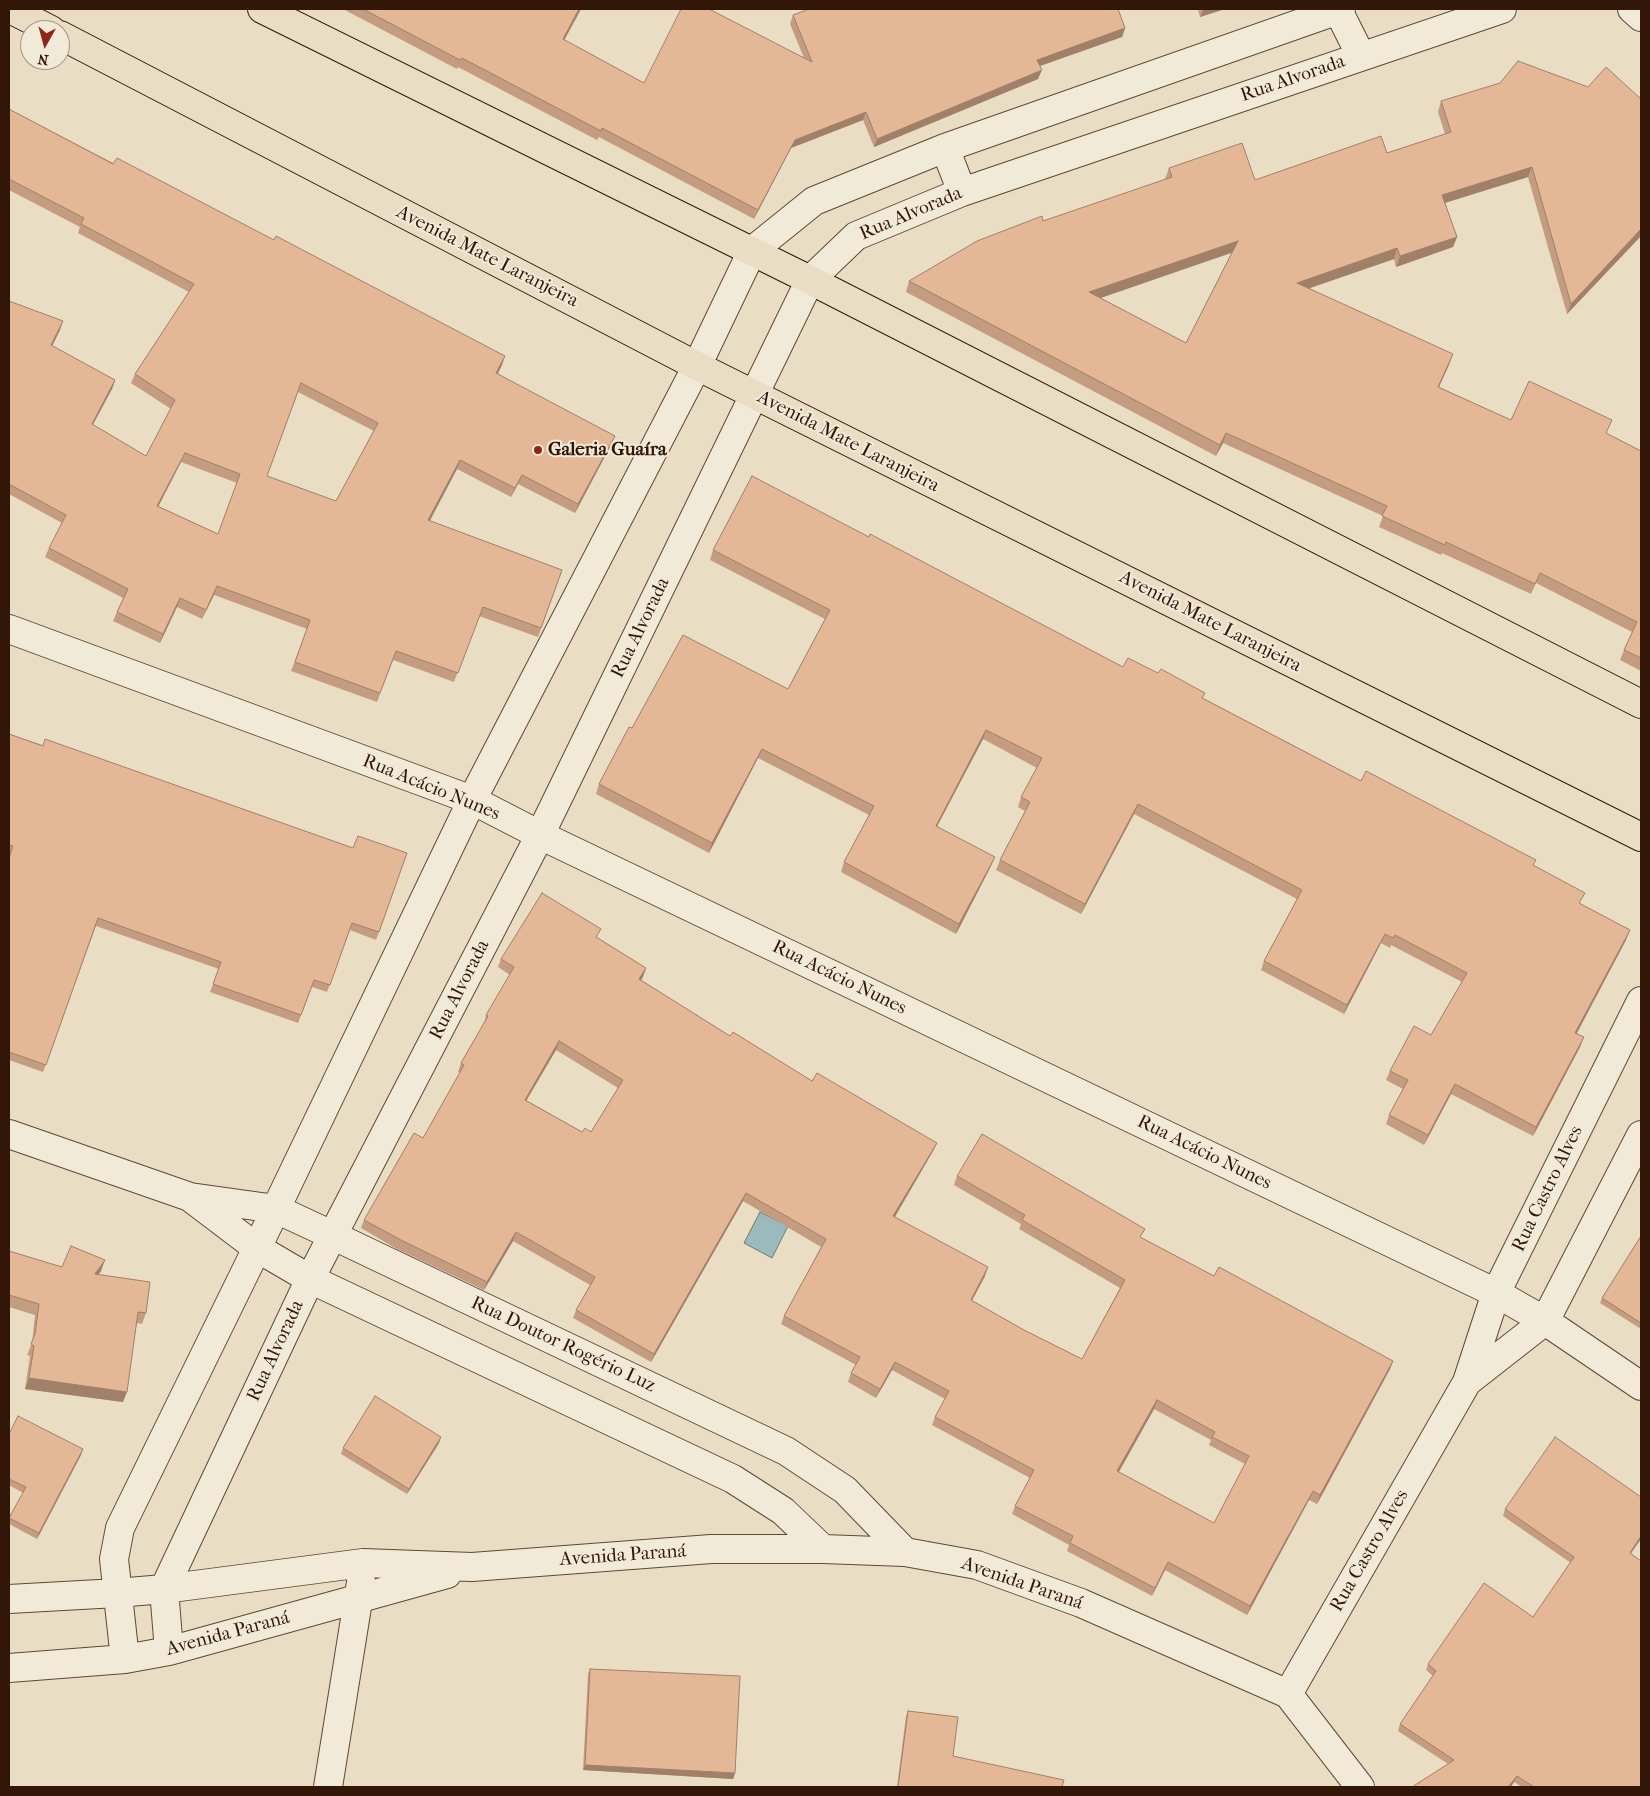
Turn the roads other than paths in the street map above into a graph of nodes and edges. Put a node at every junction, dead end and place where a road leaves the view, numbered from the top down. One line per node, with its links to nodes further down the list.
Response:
1 (10, 9): 7 (main road)
2 (262, 9): 12 (main road)
3 (1340, 9): 9 (street); 10 (street)
4 (1502, 9): 9 (street, Rua Alvorada)
5 (1632, 9): 6 (street)
6 (1641, 17)
7 (31, 20)
8 (70, 40): 14 (main road, Avenida Mate Laranjeira)
9 (1361, 56): 11 (street, Rua Alvorada)
10 (945, 148): 11 (street); 12 (street)
11 (962, 192): 13 (street, Rua Alvorada)
12 (752, 251): 13 (main road); 14 (street)
13 (810, 280): 15 (street, Rua Alvorada); 17 (main road)
14 (697, 366): 15 (main road, Avenida Mate Laranjeira); 18 (street)
15 (754, 395): 19 (street, Rua Alvorada); 20 (main road, Avenida Mate Laranjeira)
16 (9, 630): 18 (street, Rua Acácio Nunes)
17 (1641, 704)
18 (472, 800): 19 (street, Rua Acácio Nunes); 25 (street)
19 (540, 835): 26 (street, Rua Alvorada); 29 (street, Rua Acácio Nunes)
20 (1641, 837)
21 (1641, 1001): 29 (street, Rua Castro Alves)
22 (9, 1134): 24 (street, Rua Doutor Rogério Luz)
23 (1641, 1135): 30 (street, Rua Castro Alves)
24 (190, 1197): 25 (street, Rua Doutor Rogério Luz); 27 (street, Rua Doutor Rogério Luz)
25 (276, 1209): 26 (street, Rua Doutor Rogério Luz); 27 (street)
26 (334, 1236): 28 (street, Rua Alvorada); 34 (street, Rua Doutor Rogério Luz)
27 (257, 1248): 28 (street, Rua Doutor Rogério Luz); 38 (street)
28 (310, 1280): 33 (street, Rua Doutor Rogério Luz); 37 (street, Rua Alvorada)
29 (1496, 1293): 30 (street, Rua Acácio Nunes); 31 (street, Rua Castro Alves)
30 (1545, 1321): 31 (street, Rua Castro Alves); 32 (street, Rua Acácio Nunes)
31 (1467, 1382): 44 (street, Rua Castro Alves)
32 (1641, 1386)
33 (823, 1549): 34 (street, Avenida Paraná); 36 (street, Avenida Paraná)
34 (905, 1552): 44 (street, Avenida Paraná)
35 (363, 1563): 36 (street, Avenida Paraná); 37 (street, Avenida Paraná); 39 (street)
36 (472, 1567): 39 (street, Avenida Paraná)
37 (164, 1588): 38 (street, Avenida Paraná); 41 (street, Rua Alvorada)
38 (117, 1593): 40 (street, Avenida Paraná); 42 (street)
39 (359, 1598): 41 (street, Avenida Paraná); 45 (street)
40 (9, 1599)
41 (169, 1651): 42 (street, Avenida Paraná)
42 (126, 1659): 43 (street, Avenida Paraná)
43 (9, 1668)
44 (1288, 1694): 46 (street, Avenida Paraná)
45 (328, 1787)
46 (1360, 1787)

